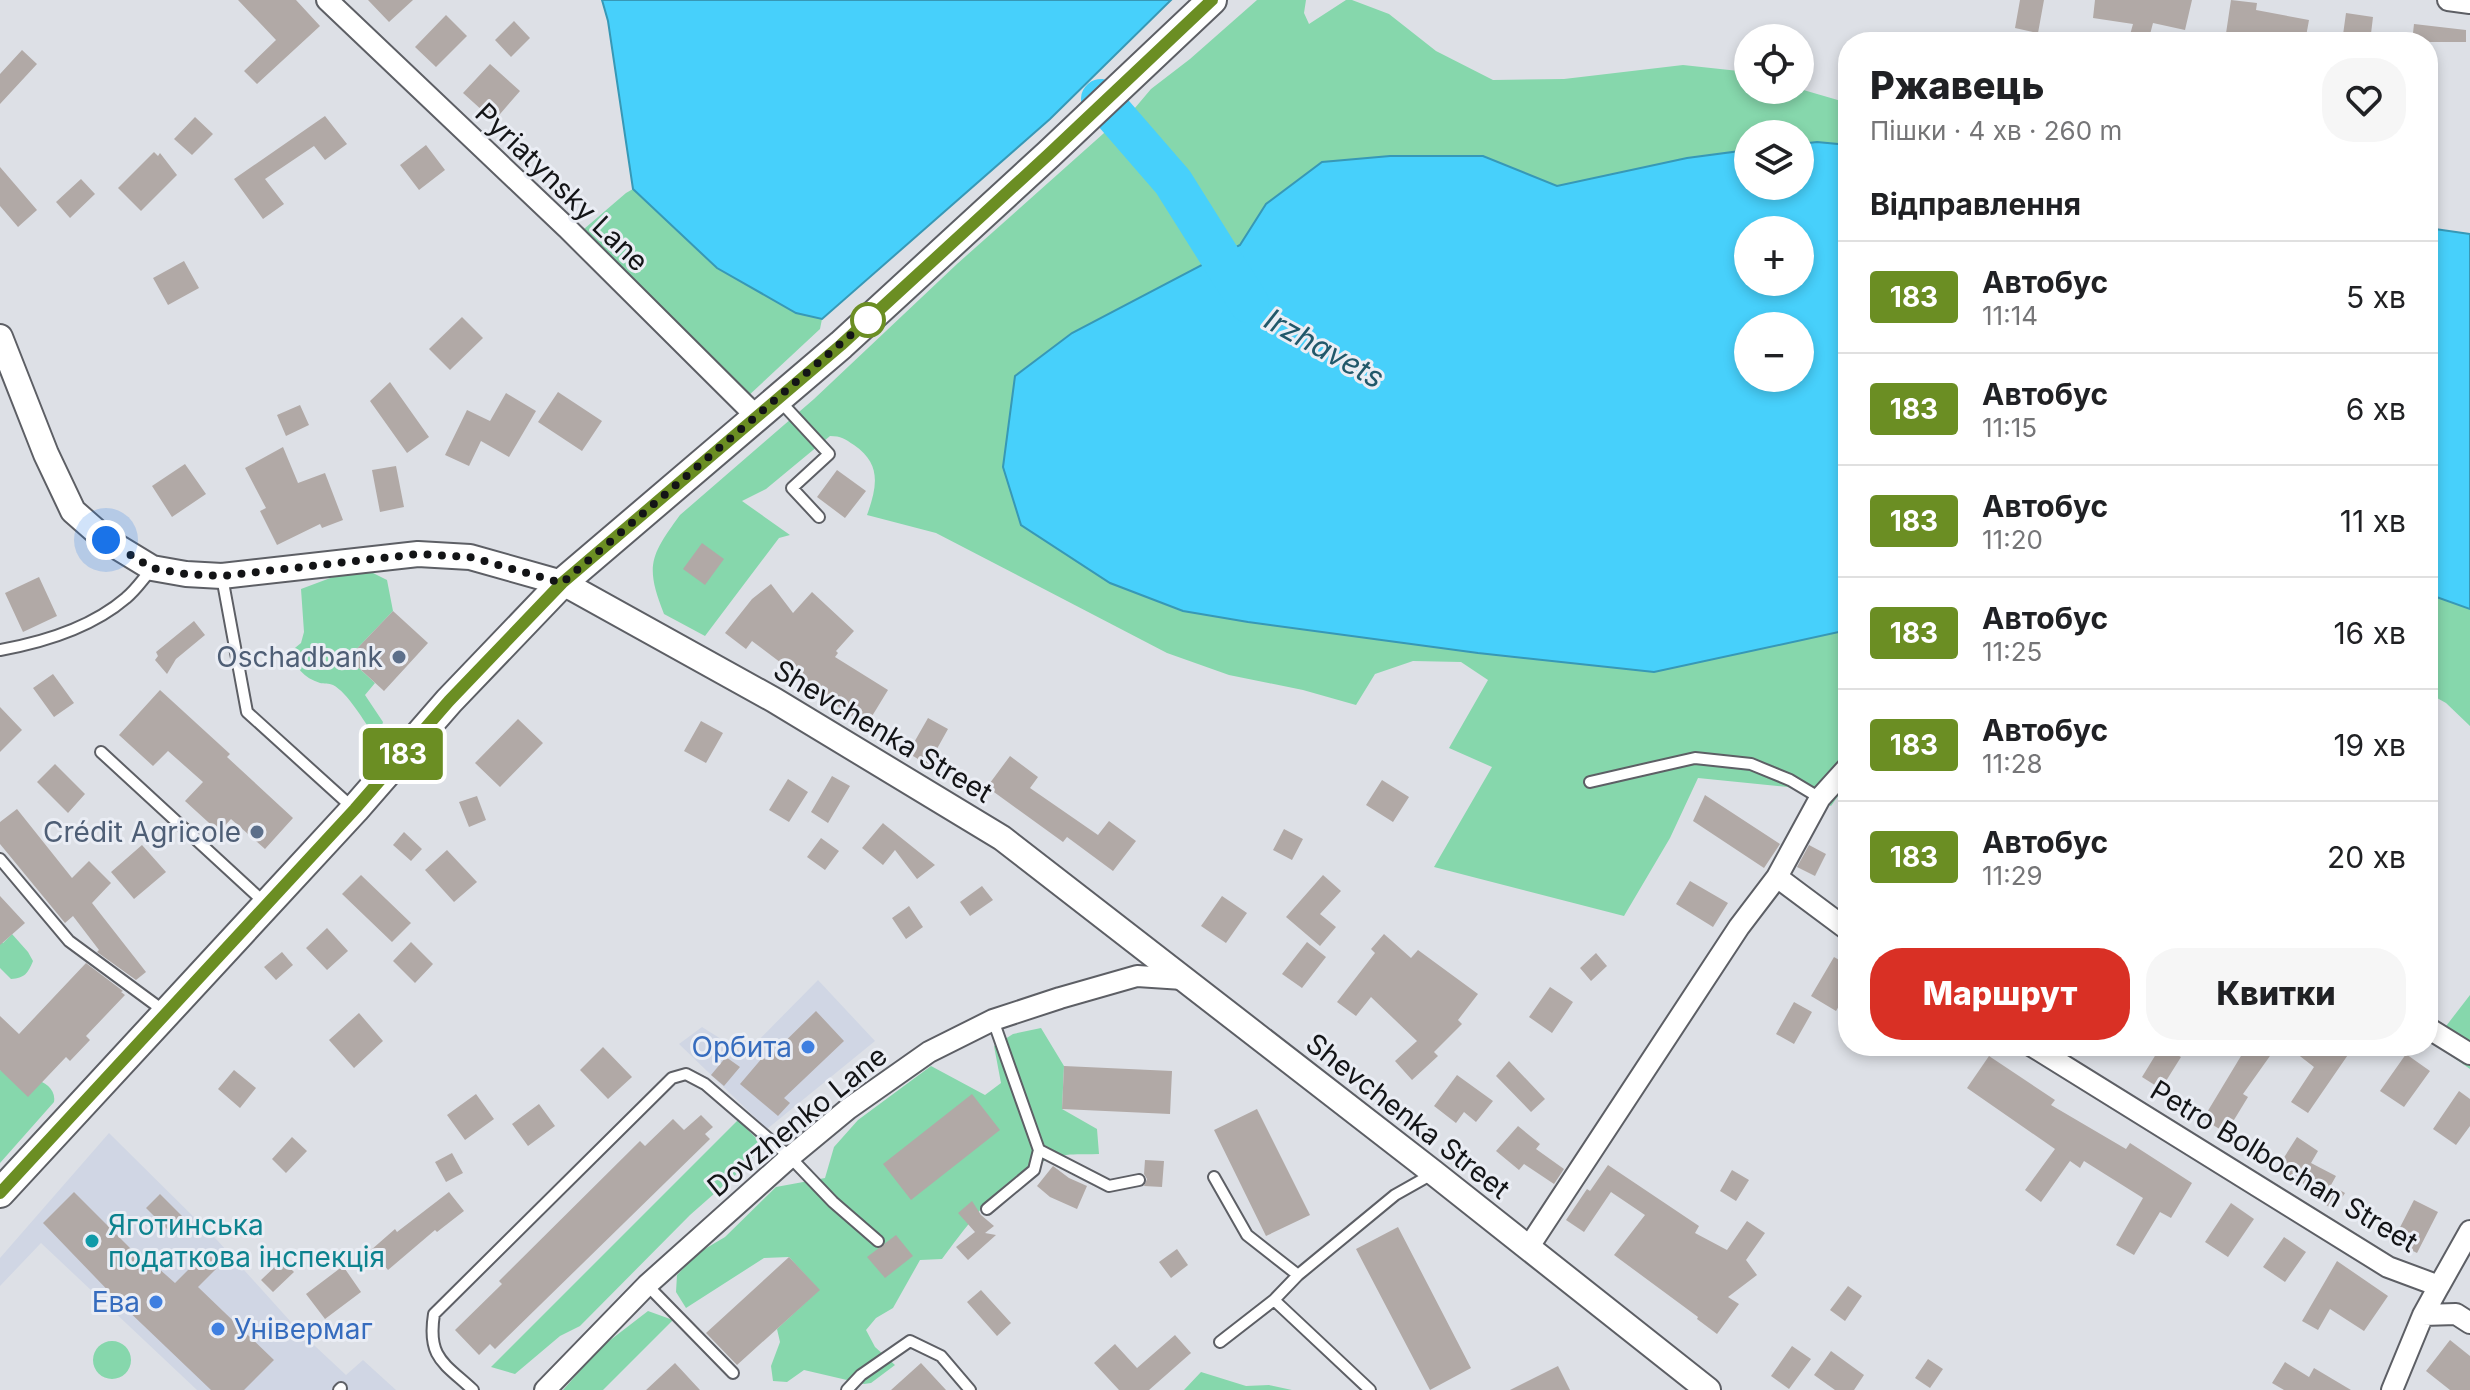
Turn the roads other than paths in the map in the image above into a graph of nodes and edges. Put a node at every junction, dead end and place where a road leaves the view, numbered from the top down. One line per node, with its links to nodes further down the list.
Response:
1 (327, 0): 6 (street, Pyriatynsky Lane)
2 (1212, 0): 6 (main road)
3 (2448, 0): 4 (street)
4 (2470, 3)
5 (0, 337): 8 (street, Shevchenka Street)
6 (767, 407): 7 (lane); 10 (main road)
7 (819, 517)
8 (152, 568): 9 (street, Shevchenka Street); 11 (lane)
9 (222, 576): 10 (street, Shevchenka Street); 16 (lane)
10 (562, 583): 16 (main road); 21 (street, Shevchenka Street)
11 (0, 650)
12 (101, 752): 19 (lane)
13 (1838, 778): 15 (street)
14 (1590, 782): 15 (lane)
15 (1820, 798): 18 (street)
16 (355, 809): 19 (main road)
17 (0, 859): 22 (lane)
18 (1777, 877): 20 (street); 36 (street)
19 (267, 905): 22 (main road)
20 (1838, 923)
21 (1183, 979): 23 (street, Dovzhenko Lane); 29 (street, Shevchenka Street)
22 (166, 1013): 32 (main road)
23 (993, 1020): 27 (lane); 28 (street, Dovzhenko Lane)
24 (2438, 1034): 25 (street)
25 (2470, 1054)
26 (2048, 1056): 39 (street, Petro Bolbochan Street)
27 (1039, 1150): 31 (lane); 33 (lane)
28 (790, 1157): 35 (lane); 38 (street, Dovzhenko Lane); 45 (lane)
29 (1434, 1173): 36 (street, Shevchenka Street); 37 (lane)
30 (1214, 1177): 37 (lane)
31 (1139, 1180)
32 (0, 1193)
33 (987, 1209)
34 (2470, 1231): 39 (street)
35 (878, 1241)
36 (1528, 1248): 50 (street, Shevchenka Street)
37 (1298, 1275): 40 (lane)
38 (647, 1285): 44 (lane); 46 (street, Dovzhenko Lane)
39 (2439, 1286): 41 (street, Petro Bolbochan Street)
40 (1274, 1300): 43 (lane); 49 (lane)
41 (2423, 1315): 42 (street); 51 (street, Petro Bolbochan Street)
42 (2470, 1323)
43 (1220, 1342)
44 (733, 1373)
45 (473, 1390)
46 (545, 1390)
47 (847, 1390): 48 (lane)
48 (970, 1390)
49 (1370, 1390)
50 (1708, 1390)
51 (2392, 1390)

